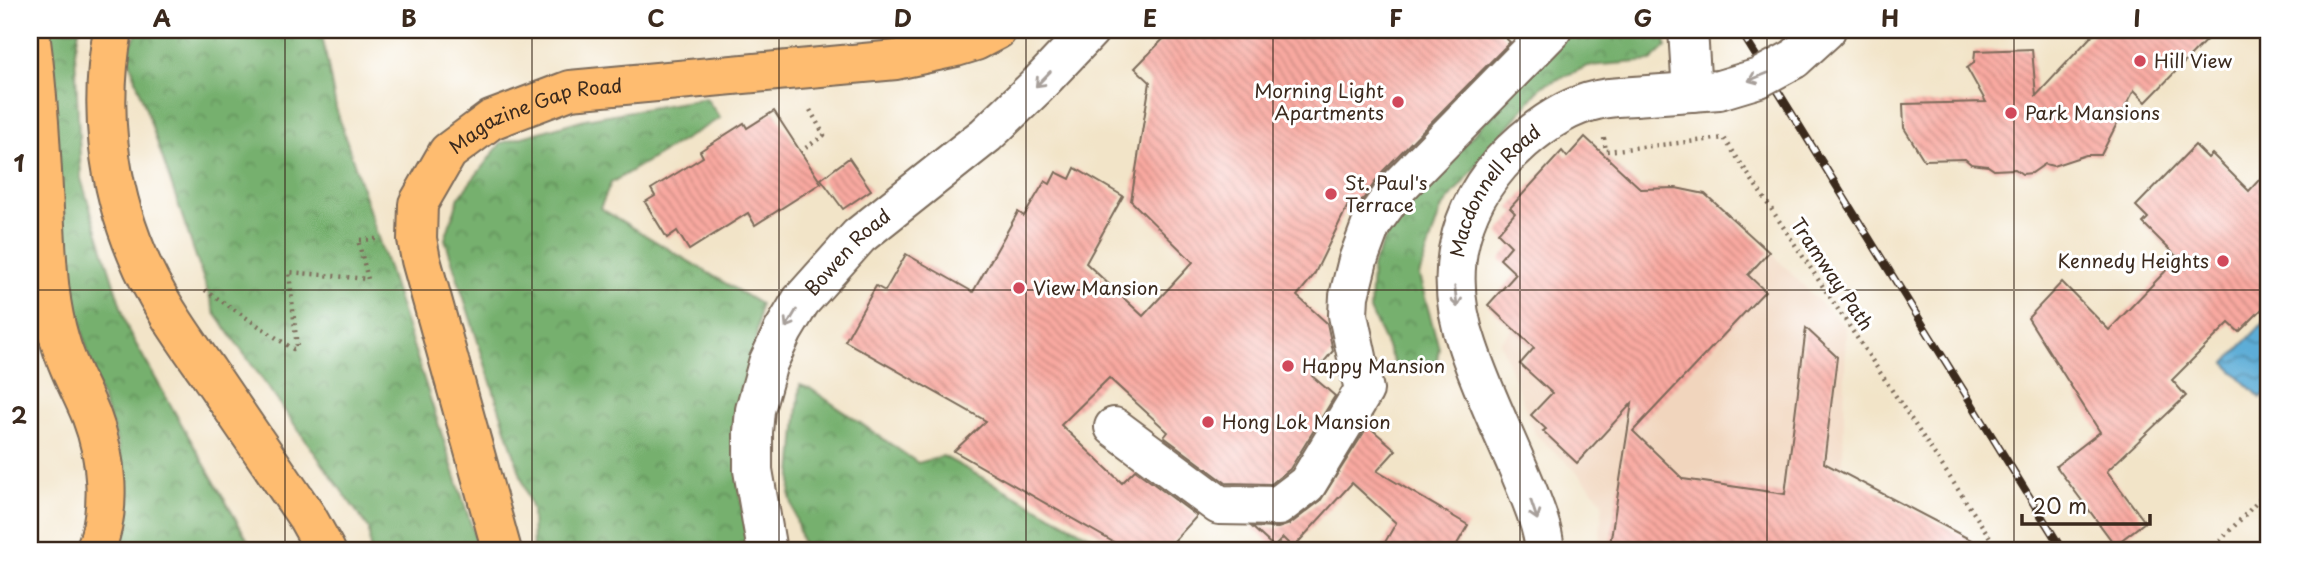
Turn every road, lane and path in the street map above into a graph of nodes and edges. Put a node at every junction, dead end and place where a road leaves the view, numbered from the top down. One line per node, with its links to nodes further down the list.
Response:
1 (113, 30): 17 (main road)
2 (997, 30): 18 (main road, Magazine Gap Road)
3 (1090, 30): 19 (street, Bowen Road, one-way to 19)
4 (1552, 30): 14 (street)
5 (1689, 30): 8 (street)
6 (1826, 30): 8 (street, Macdonnell Road, one-way to 8, bridge)
7 (30, 33): 16 (main road)
8 (1706, 91): 20 (street, Macdonnell Road, one-way to 20)
9 (809, 108): 11 (path)
10 (1602, 130): 21 (path, Tramway Path)
11 (800, 152)
12 (381, 238): 13 (path)
13 (196, 284)
14 (1114, 427)
15 (2269, 490): 22 (path)
16 (95, 551)
17 (326, 551)
18 (502, 551)
19 (767, 551)
20 (1545, 551)
21 (1999, 551)
22 (2210, 551)

